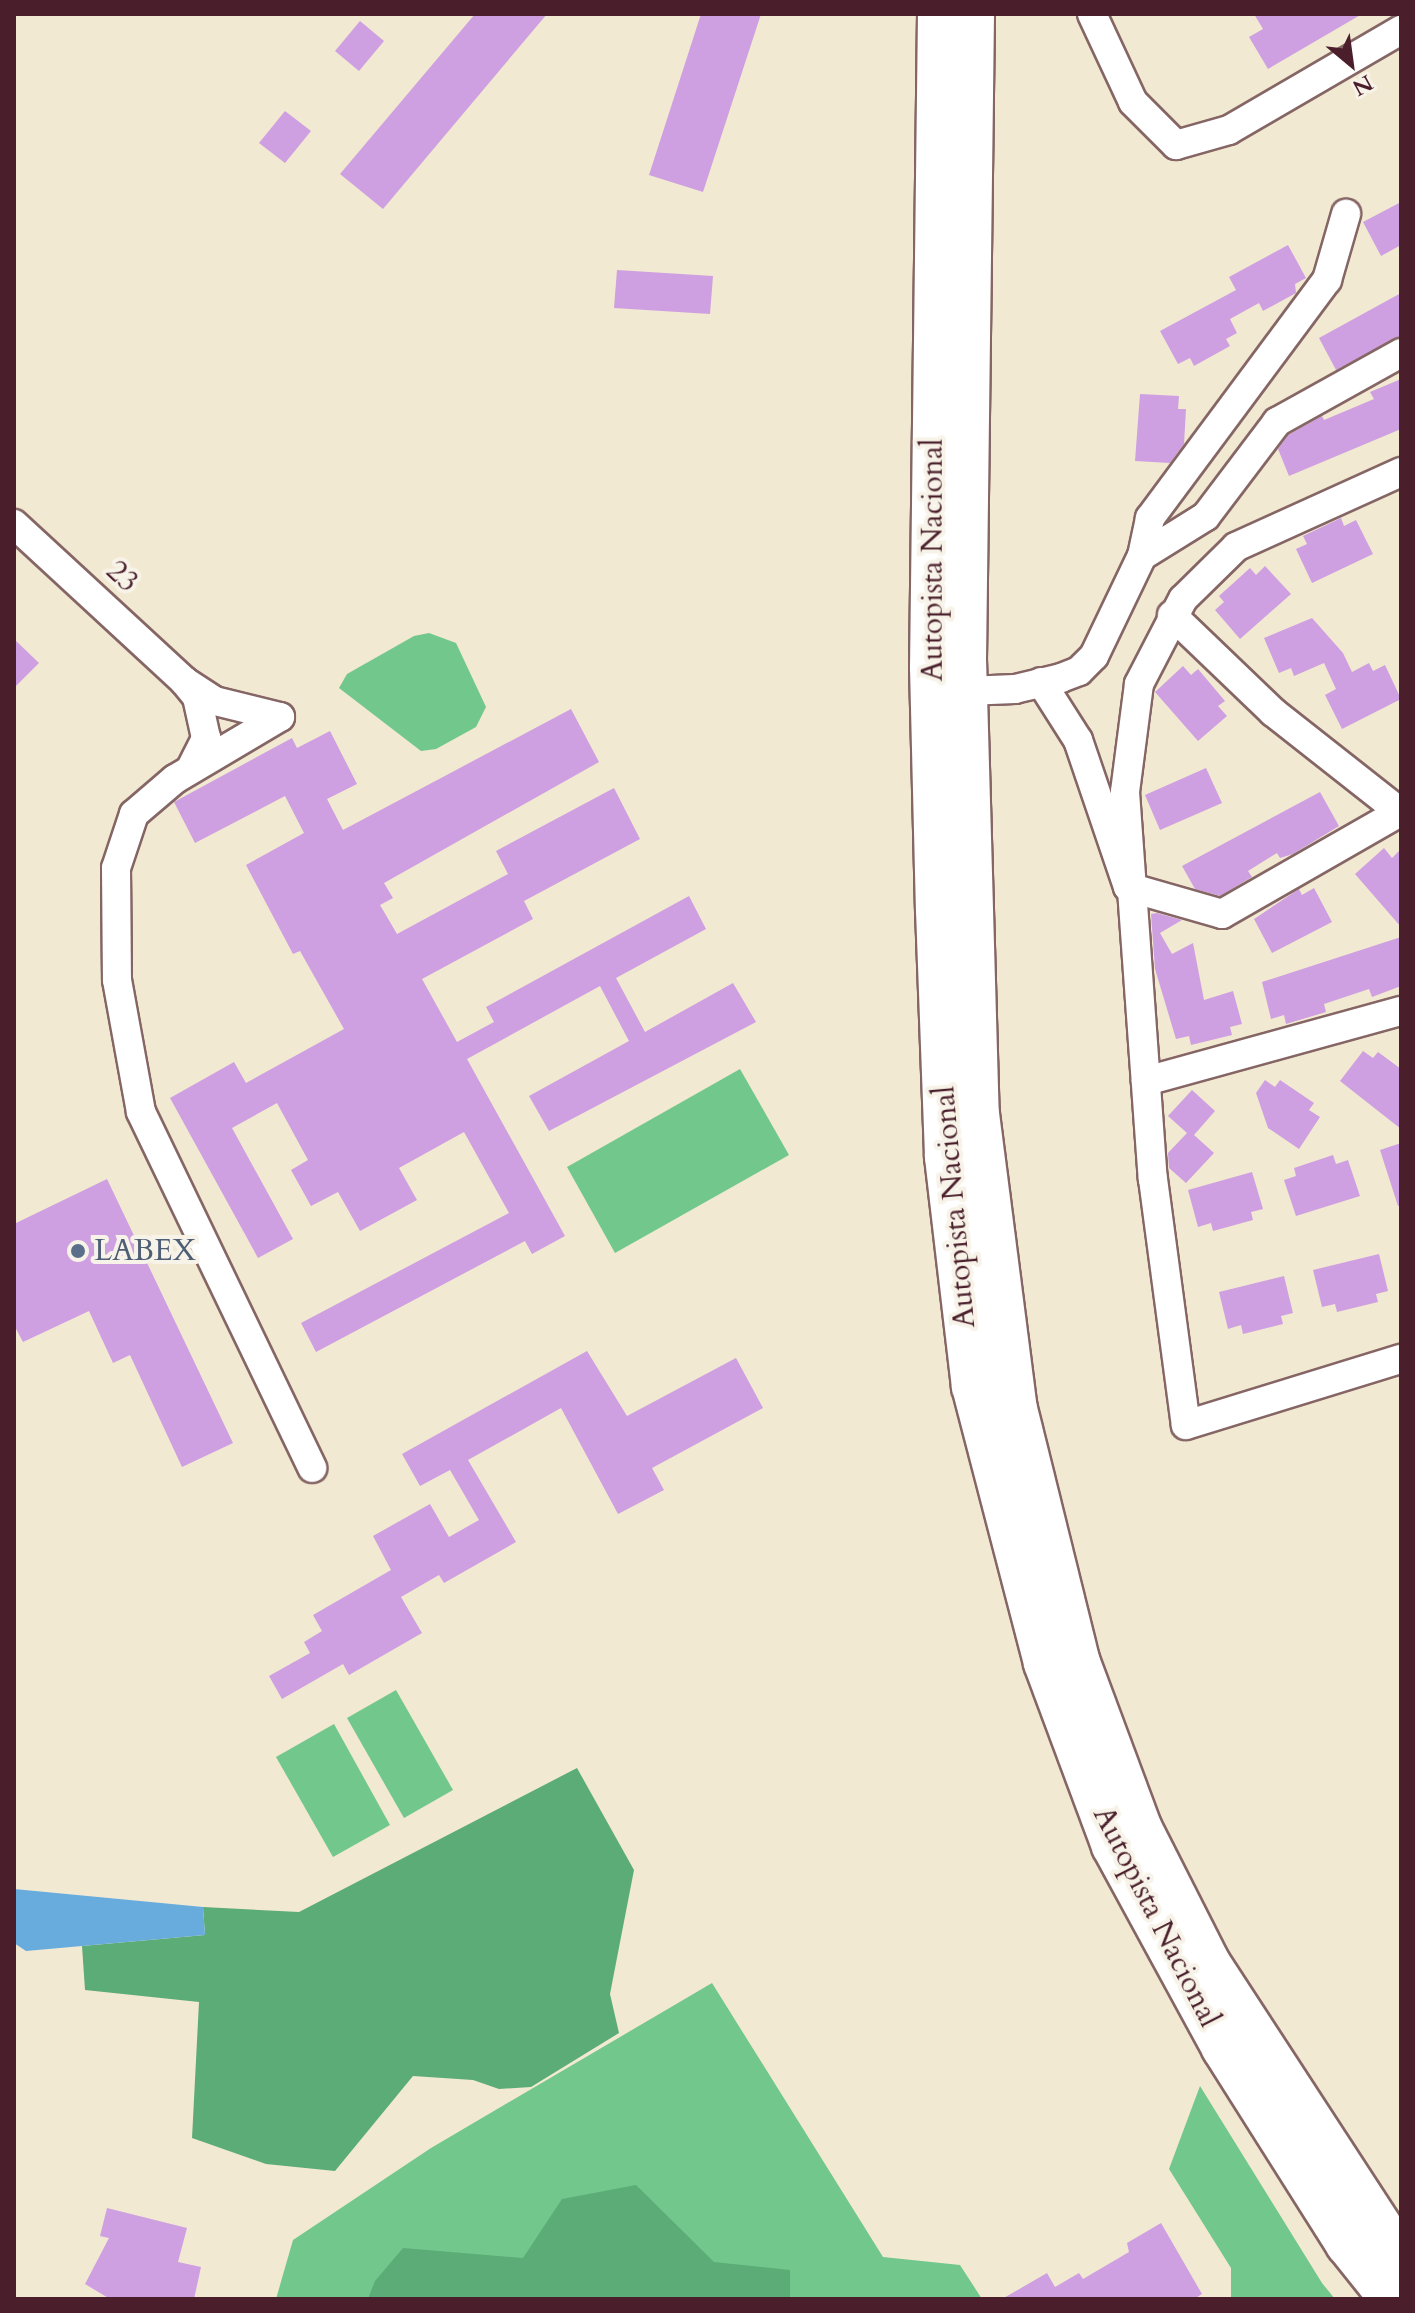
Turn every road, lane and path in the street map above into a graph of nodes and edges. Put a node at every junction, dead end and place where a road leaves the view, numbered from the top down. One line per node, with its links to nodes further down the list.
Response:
1 (939, 14): 22 (highway, Autopista Nacional)
2 (973, 14): 13 (highway, Autopista Nacional)
3 (1092, 14): 4 (street)
4 (1401, 30)
5 (1346, 214): 9 (street)
6 (1401, 353): 9 (street)
7 (1401, 472): 10 (street)
8 (14, 524): 11 (street, 23)
9 (1142, 556): 12 (street)
10 (1172, 615): 15 (street); 16 (street)
11 (184, 681): 14 (street, 23); 14 (street, 23)
12 (1041, 682): 13 (street); 16 (street)
13 (966, 691): 21 (highway, Autopista Nacional)
14 (190, 770): 20 (street)
15 (1401, 812): 16 (street)
16 (1128, 887): 18 (street)
17 (1401, 1011): 18 (street)
18 (1146, 1081): 19 (street)
19 (1401, 1359)
20 (312, 1468)
21 (1401, 2257)
22 (1391, 2299)

